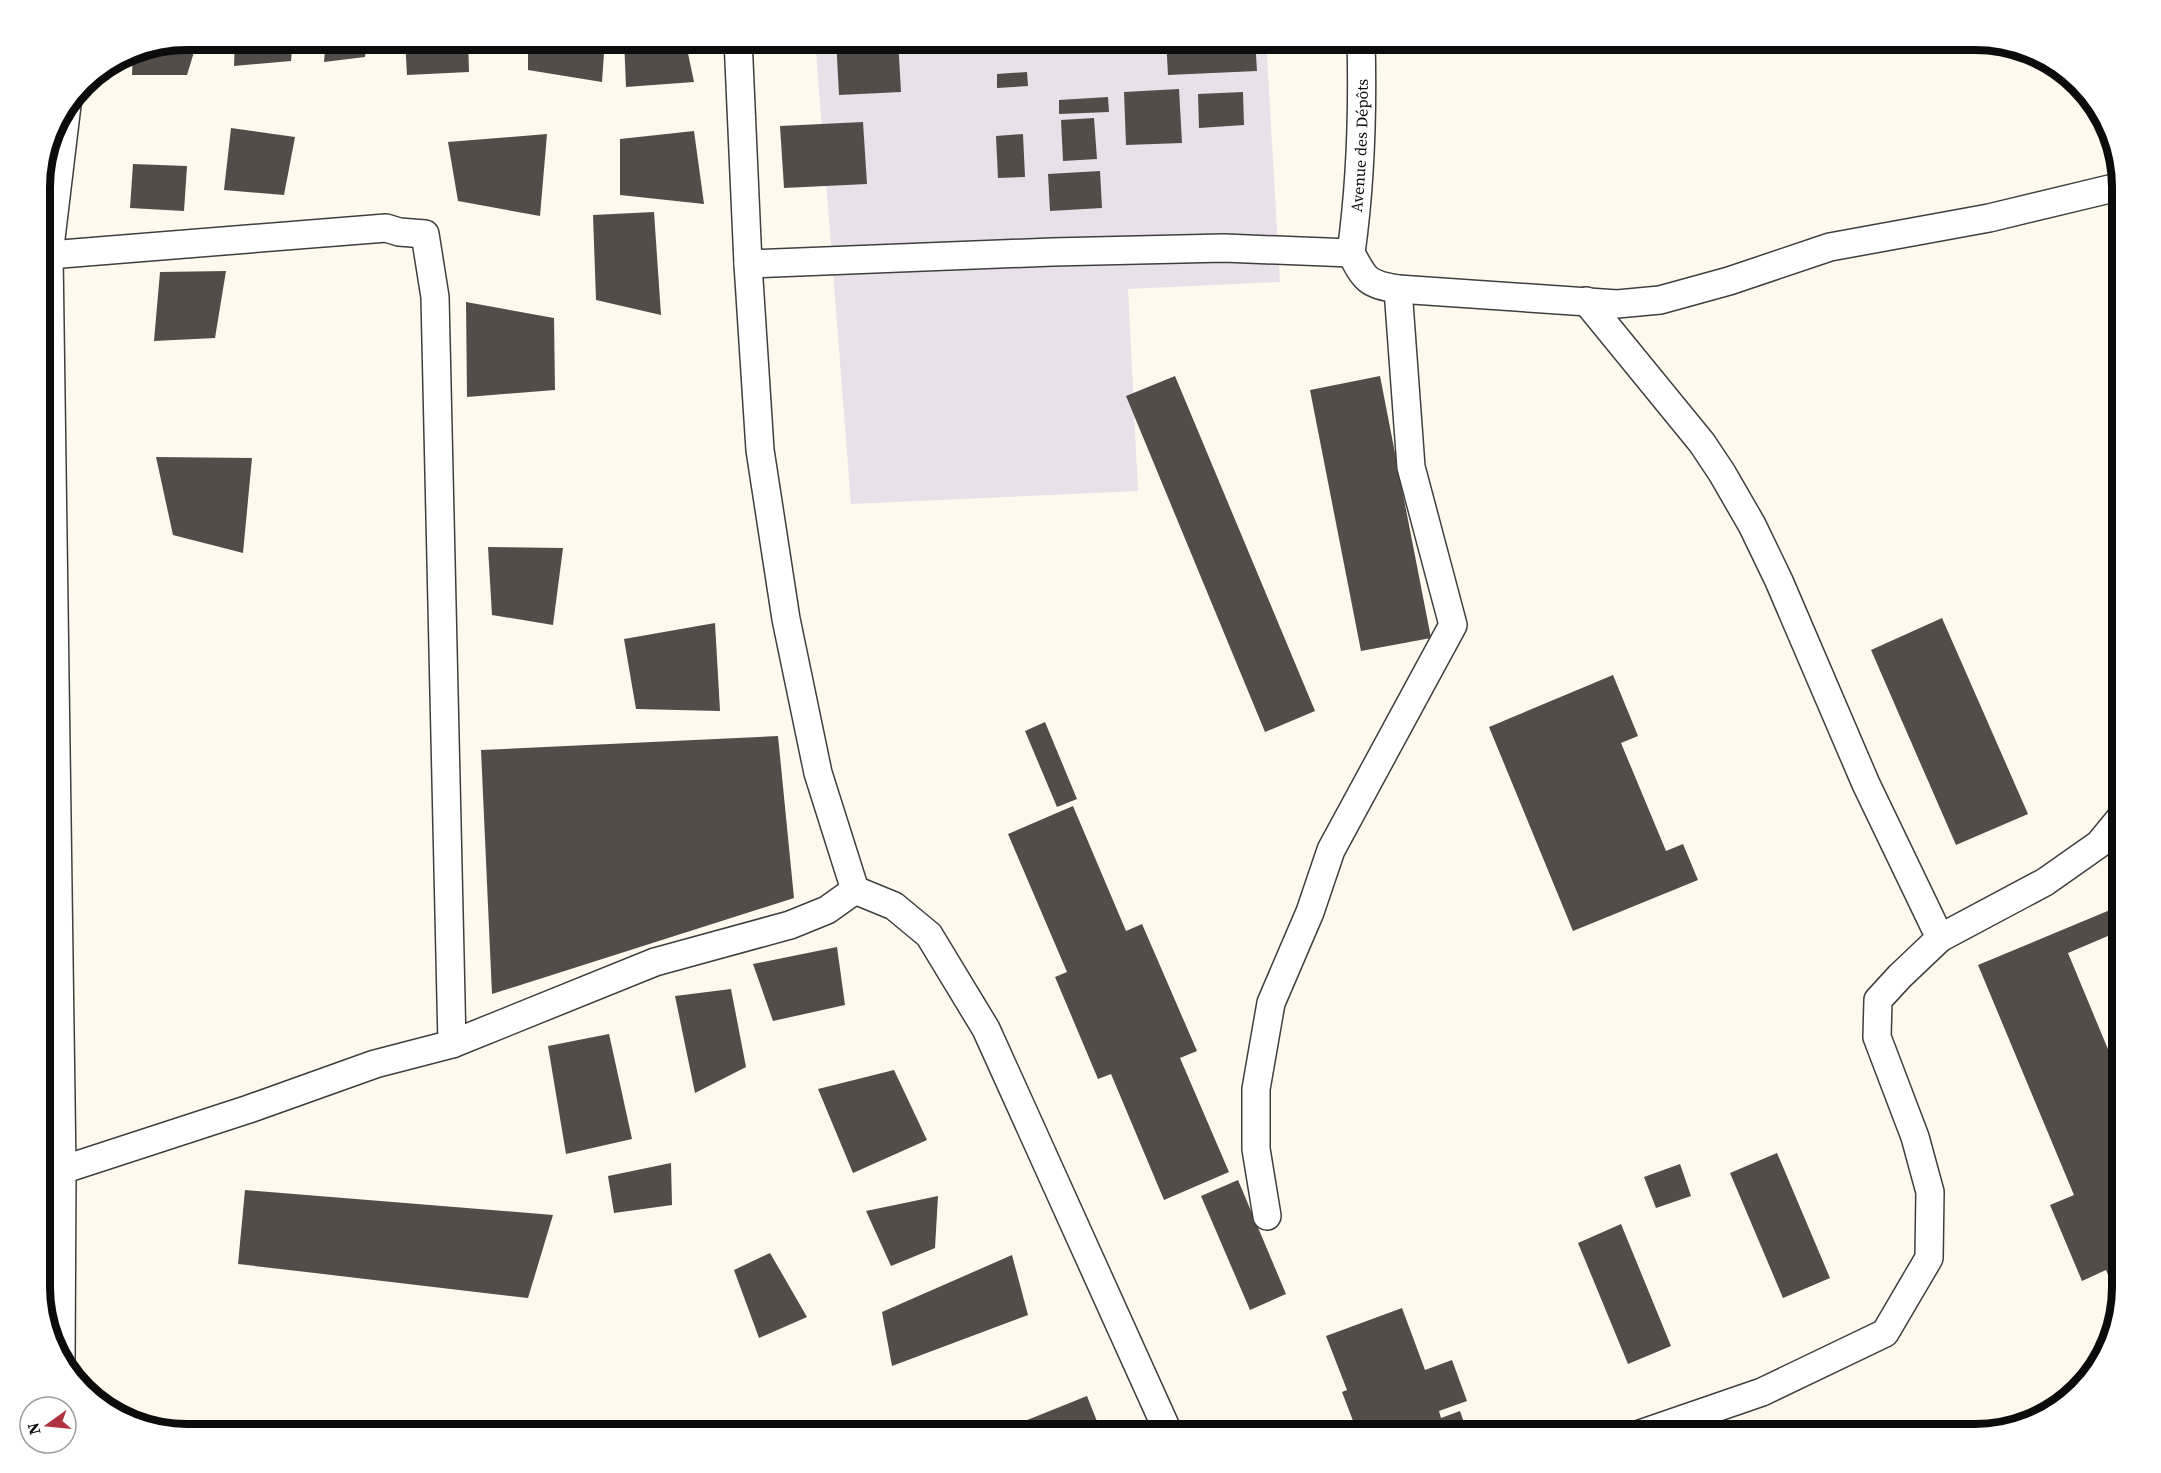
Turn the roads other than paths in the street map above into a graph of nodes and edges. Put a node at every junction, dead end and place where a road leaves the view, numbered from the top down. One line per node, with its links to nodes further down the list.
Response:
1 (738, 50): 8 (street)
2 (1361, 50): 6 (street, Avenue des Dépôts)
3 (65, 125): 5 (street)
4 (2112, 188): 10 (street)
5 (50, 247)
6 (1351, 253): 8 (street); 9 (street)
7 (50, 255): 15 (street)
8 (748, 264): 13 (street)
9 (1398, 289): 10 (street); 17 (street)
10 (1586, 301): 14 (street)
11 (50, 325): 16 (street)
12 (2112, 828): 14 (street)
13 (855, 890): 15 (street); 19 (street)
14 (1940, 938): 20 (street)
15 (452, 1044): 16 (street)
16 (62, 1170): 18 (street)
17 (1267, 1216)
18 (61, 1340)
19 (1164, 1424)
20 (1669, 1424)

